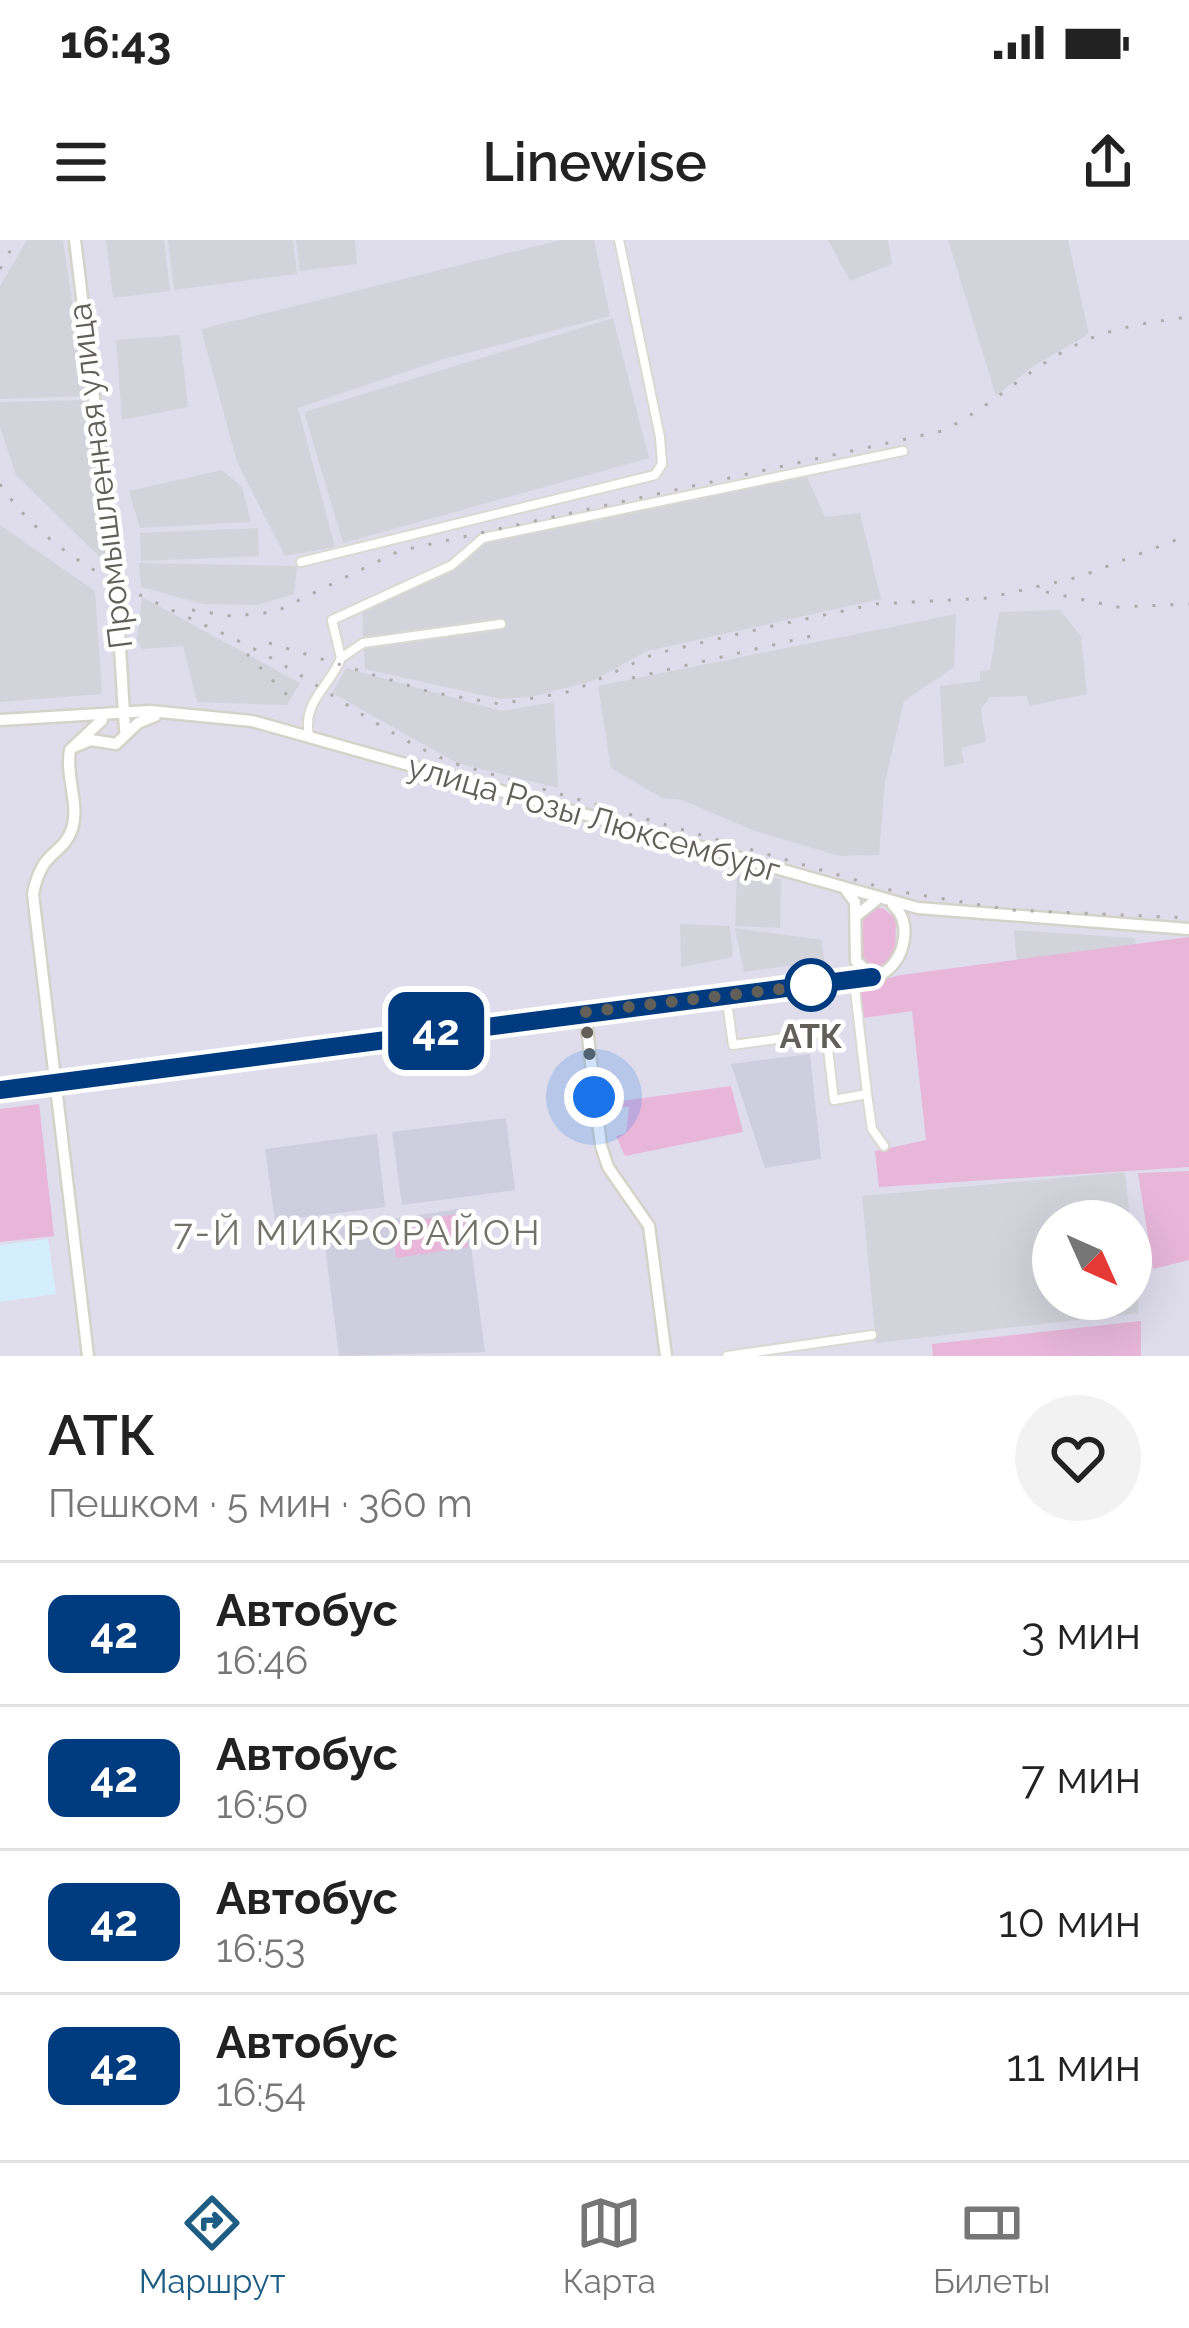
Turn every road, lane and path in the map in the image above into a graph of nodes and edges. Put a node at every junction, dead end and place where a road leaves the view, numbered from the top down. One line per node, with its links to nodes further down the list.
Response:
1 (75, 240): 7 (main road, Промышленная улица)
2 (619, 240): 4 (street)
3 (903, 451): 6 (street)
4 (301, 562)
5 (501, 624): 6 (street)
6 (341, 658): 15 (street)
7 (123, 686): 8 (main road); 10 (main road); 10 (main road, Промышленная улица)
8 (150, 711): 9 (main road, улица Розы Люксембург); 10 (main road, улица Розы Люксембург)
9 (164, 713): 13 (main road); 15 (main road, улица Розы Люксембург)
10 (112, 716): 11 (main road, улица Розы Люксембург); 13 (main road); 14 (main road)
11 (62, 717): 12 (main road, улица Розы Люксембург); 14 (main road)
12 (0, 721)
13 (124, 734): 14 (main road)
14 (96, 735): 28 (main road)
15 (309, 735): 16 (main road, улица Розы Люксембург)
16 (846, 890): 17 (main road, улица Розы Люксембург); 19 (main road)
17 (884, 899): 18 (main road, улица Розы Люксембург); 19 (main road); 20 (main road)
18 (919, 908): 20 (main road); 21 (main road, улица Розы Люксембург)
19 (856, 916): 22 (main road)
20 (904, 922): 23 (main road)
21 (1189, 929)
22 (856, 961): 23 (main road); 25 (main road)
23 (872, 977): 24 (main road)
24 (854, 981): 25 (main road); 30 (street)
25 (838, 982): 26 (main road)
26 (726, 995): 27 (main road); 30 (street)
27 (585, 1012): 28 (main road); 34 (main road)
28 (55, 1082): 29 (main road); 33 (main road)
29 (0, 1090)
30 (867, 1094): 31 (street)
31 (884, 1146)
32 (872, 1336): 35 (street)
33 (88, 1356)
34 (666, 1356)
35 (728, 1356)

